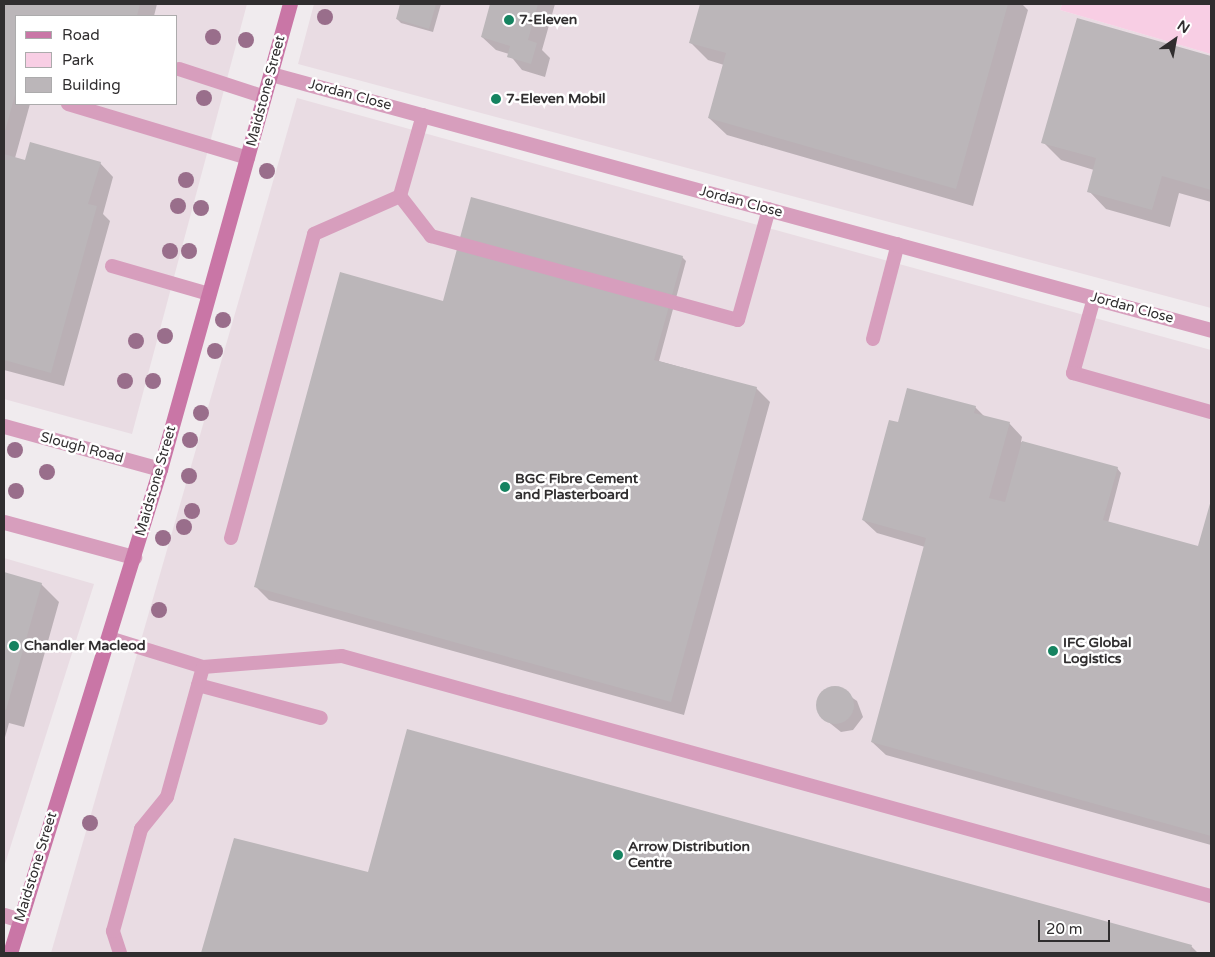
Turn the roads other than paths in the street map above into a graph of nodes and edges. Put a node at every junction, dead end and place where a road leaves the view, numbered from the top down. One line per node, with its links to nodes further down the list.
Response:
1 (290, 4): 3 (main road, Maidstone Street)
2 (179, 69): 4 (lane)
3 (271, 74): 4 (main road, Maidstone Street); 6 (street, Jordan Close)
4 (264, 97): 7 (main road, Maidstone Street)
5 (71, 105): 7 (lane)
6 (423, 115): 8 (lane); 9 (street, Jordan Close)
7 (248, 158): 12 (main road, Maidstone Street)
8 (400, 196): 9 (lane); 20 (lane)
9 (769, 209): 10 (street, Jordan Close)
10 (898, 244): 13 (street, Jordan Close); 15 (lane)
11 (112, 266): 12 (lane)
12 (209, 294): 18 (main road, Maidstone Street)
13 (1094, 298): 14 (street, Jordan Close); 16 (lane)
14 (1211, 330)
15 (873, 339)
16 (1211, 412)
17 (4, 426): 18 (street, Slough Road)
18 (160, 469): 21 (main road, Maidstone Street)
19 (4, 522): 21 (street)
20 (231, 538)
21 (134, 557): 22 (main road, Maidstone Street)
22 (108, 638): 23 (lane); 28 (main road, Maidstone Street)
23 (203, 667): 24 (lane); 26 (lane)
24 (198, 686): 25 (lane); 30 (lane)
25 (321, 718)
26 (1211, 896)
27 (4, 915): 28 (street)
28 (20, 920): 29 (main road, Maidstone Street)
29 (10, 953)
30 (120, 953)

